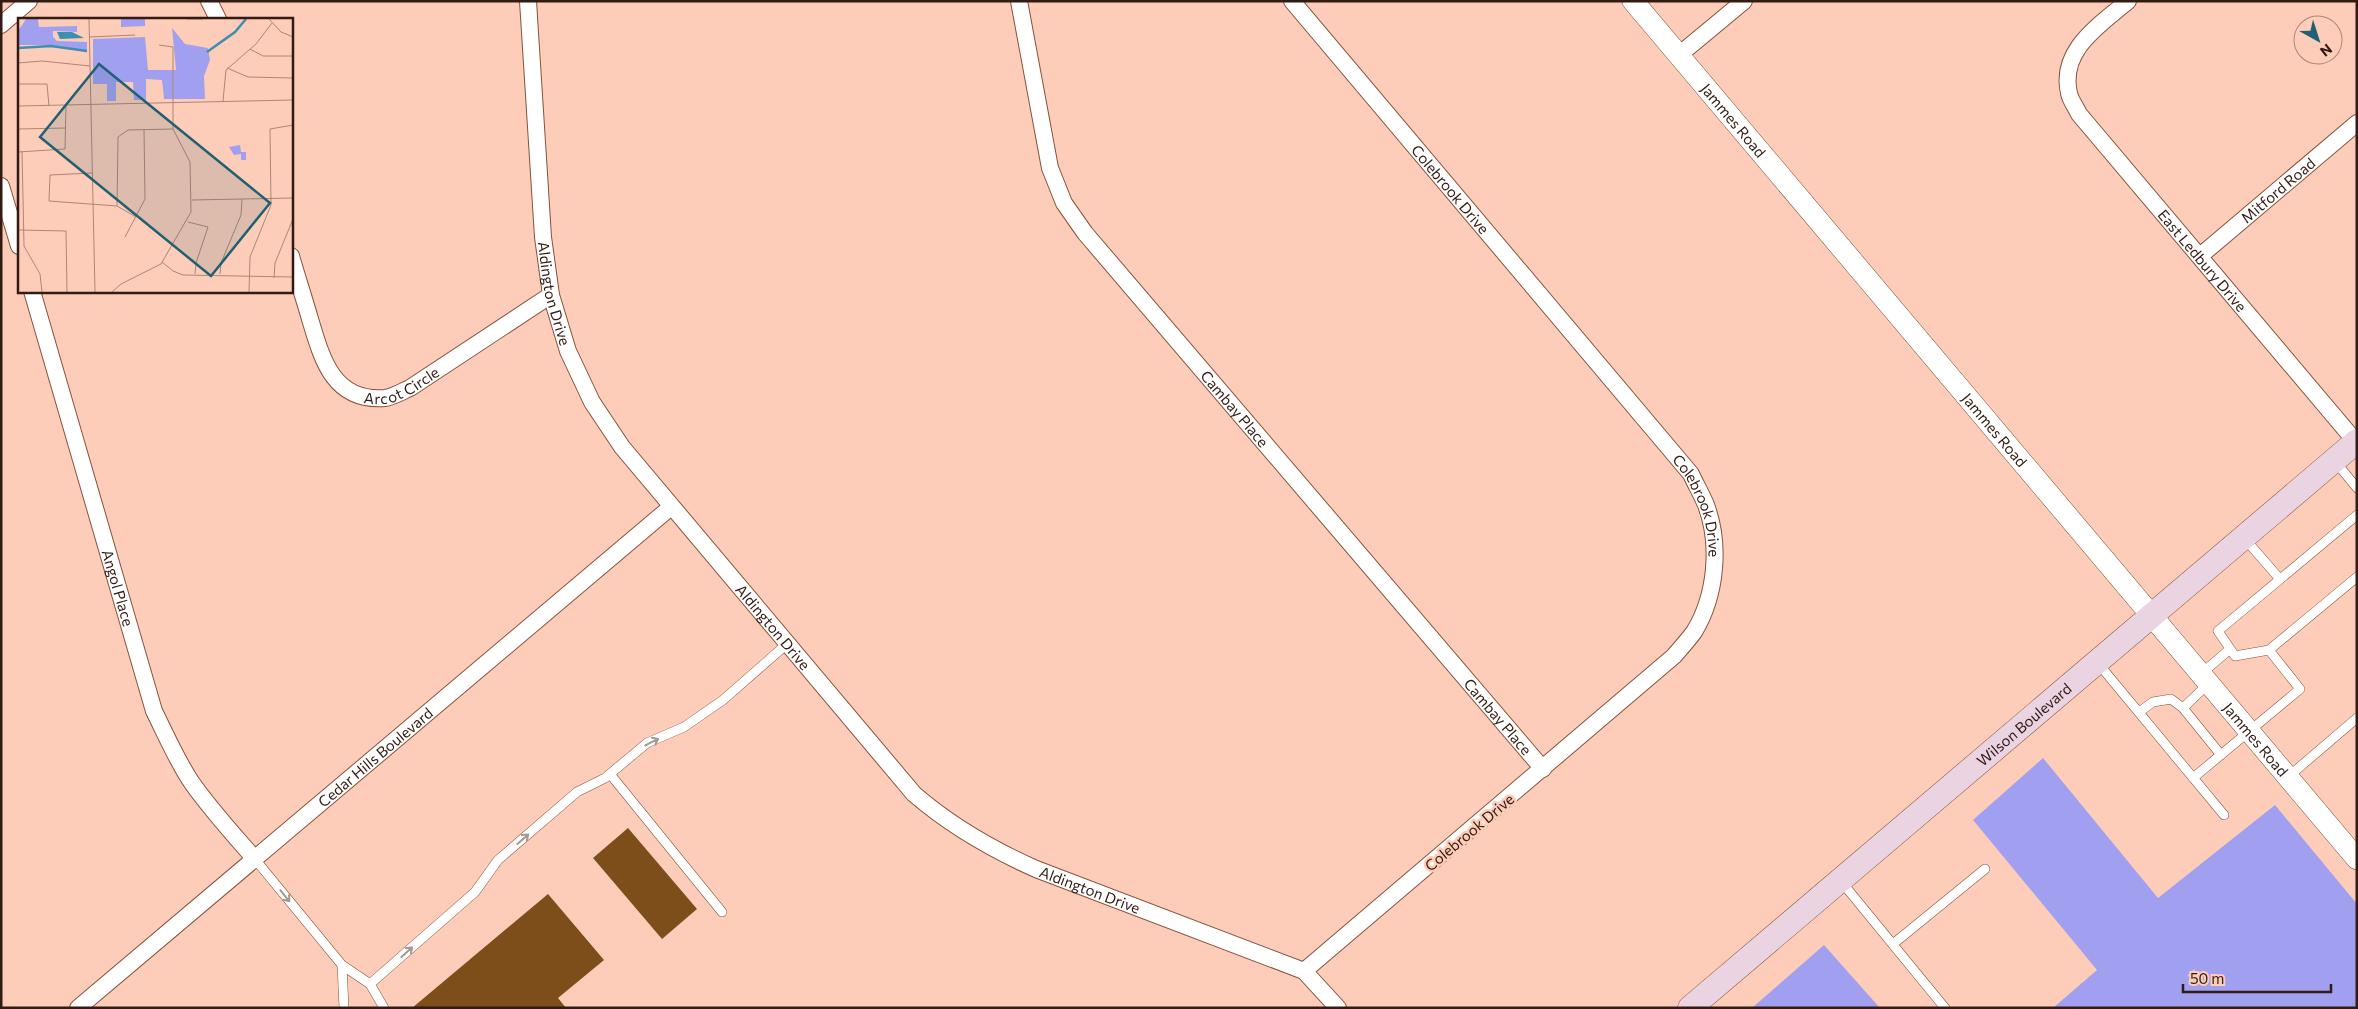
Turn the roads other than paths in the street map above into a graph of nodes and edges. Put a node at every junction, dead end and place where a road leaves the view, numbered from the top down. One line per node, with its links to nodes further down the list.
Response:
1 (29, 1): 10 (street)
2 (209, 1): 9 (street)
3 (528, 1): 18 (street, Aldington Drive)
4 (1019, 1): 38 (street, Cambay Place)
5 (1292, 1): 38 (street, Colebrook Drive)
6 (1633, 1): 11 (street, Jammes Road)
7 (1744, 1): 11 (street)
8 (2128, 1): 15 (street, East Ledbury Drive)
9 (218, 18)
10 (1, 25)
11 (1679, 55): 27 (street, Jammes Road)
12 (2357, 123): 15 (street, Mitford Road)
13 (1, 186): 14 (street)
14 (18, 243)
15 (2200, 256): 19 (street, East Ledbury Drive)
16 (292, 259): 18 (street, Arcot Circle)
17 (32, 292): 43 (street, Angol Place)
18 (551, 295): 22 (street, Aldington Drive)
19 (2356, 442): 20 (main road, Wilson Boulevard)
20 (2334, 460): 21 (lane); 24 (main road, Wilson Boulevard)
21 (2357, 488)
22 (671, 507): 28 (street, Aldington Drive); 43 (street, Cedar Hills Boulevard)
23 (2357, 515): 26 (lane)
24 (2243, 537): 26 (lane); 27 (main road, Wilson Boulevard)
25 (2357, 577): 30 (lane)
26 (2278, 578): 29 (lane)
27 (2151, 615): 31 (main road, Wilson Boulevard); 32 (street, Jammes Road)
28 (788, 643): 39 (lane, one-way to 28); 50 (street, Aldington Drive)
29 (2230, 649): 30 (lane); 32 (lane)
30 (2268, 650): 36 (lane)
31 (2097, 662): 34 (lane); 46 (main road, Wilson Boulevard)
32 (2205, 678): 33 (lane); 36 (street, Jammes Road)
33 (2183, 708): 34 (lane); 37 (lane)
34 (2139, 712): 41 (lane)
35 (2357, 718): 40 (lane)
36 (2250, 731): 37 (lane); 40 (street, Jammes Road)
37 (2222, 755): 41 (lane)
38 (1543, 769): 50 (street, Colebrook Drive)
39 (610, 774): 47 (lane); 51 (lane, one-way to 39)
40 (2288, 777): 44 (street, Jammes Road)
41 (2193, 778): 42 (lane)
42 (2224, 815)
43 (254, 858): 49 (lane, one-way to 49); 52 (street, Cedar Hills Boulevard)
44 (2357, 859)
45 (1985, 870): 48 (lane)
46 (1840, 880): 48 (lane); 56 (main road, Wilson Boulevard)
47 (722, 912)
48 (1893, 944): 57 (lane)
49 (342, 965): 51 (lane); 53 (lane)
50 (1304, 971): 55 (street, Aldington Drive)
51 (370, 984): 54 (lane)
52 (78, 1008)
53 (344, 1008)
54 (384, 1008)
55 (1338, 1008)
56 (1690, 1008)
57 (1945, 1008)

